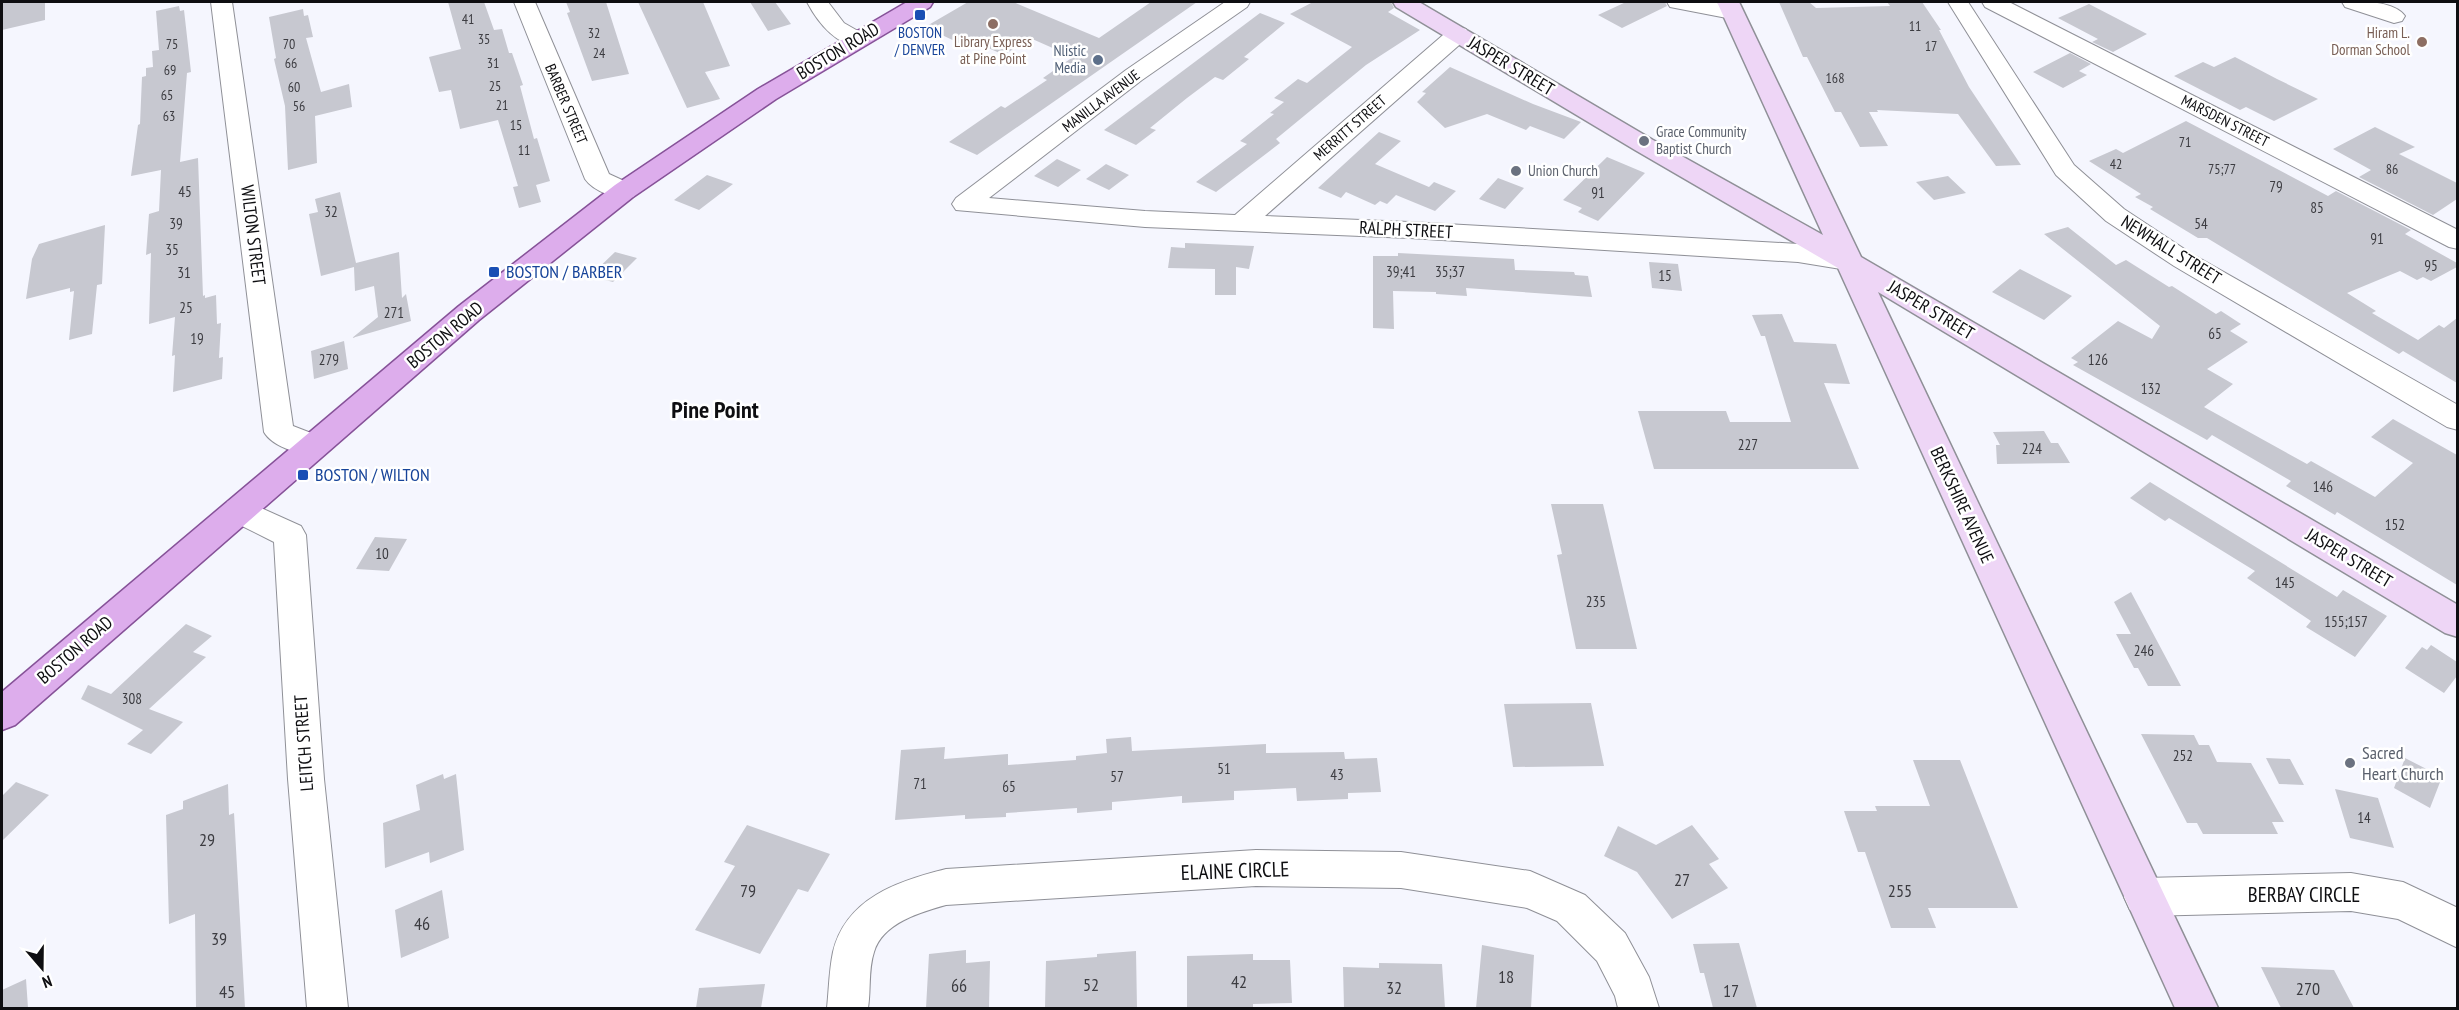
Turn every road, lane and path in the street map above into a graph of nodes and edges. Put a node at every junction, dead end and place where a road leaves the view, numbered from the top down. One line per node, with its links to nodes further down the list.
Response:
1 (221, 2): 21 (street, WILTON STREET)
2 (524, 2): 15 (street, BARBER STREET)
3 (817, 2): 14 (street)
4 (922, 2): 14 (main road, BOSTON ROAD)
5 (1239, 2): 16 (street, MANILLA AVENUE)
6 (1404, 2): 13 (main road, JASPER STREET)
7 (1678, 2): 11 (street)
8 (1958, 2): 20 (street, NEWHALL STREET)
9 (1993, 2): 18 (street, MARSDEN STREET)
10 (2353, 2): 12 (street)
11 (1730, 7): 19 (main road, BERKSHIRE AVENUE)
12 (2394, 16)
13 (1458, 34): 17 (street, MERRITT STREET); 19 (main road, JASPER STREET)
14 (857, 40): 15 (main road, BOSTON ROAD)
15 (624, 191): 21 (main road, BOSTON ROAD)
16 (965, 204): 17 (street, RALPH STREET)
17 (1242, 222): 19 (street, RALPH STREET)
18 (2457, 241)
19 (1847, 261): 23 (main road, JASPER STREET); 25 (main road, BERKSHIRE AVENUE)
20 (2457, 419)
21 (313, 446): 22 (main road, BOSTON ROAD)
22 (239, 510): 24 (main road, BOSTON ROAD); 27 (street, LEITCH STREET)
23 (2457, 622)
24 (2, 714)
25 (2144, 897): 26 (street, BERBAY CIRCLE); 30 (main road, BERKSHIRE AVENUE)
26 (2457, 929)
27 (328, 1008)
28 (848, 1008): 29 (street, ELAINE CIRCLE)
29 (1638, 1008)
30 (2197, 1008)

